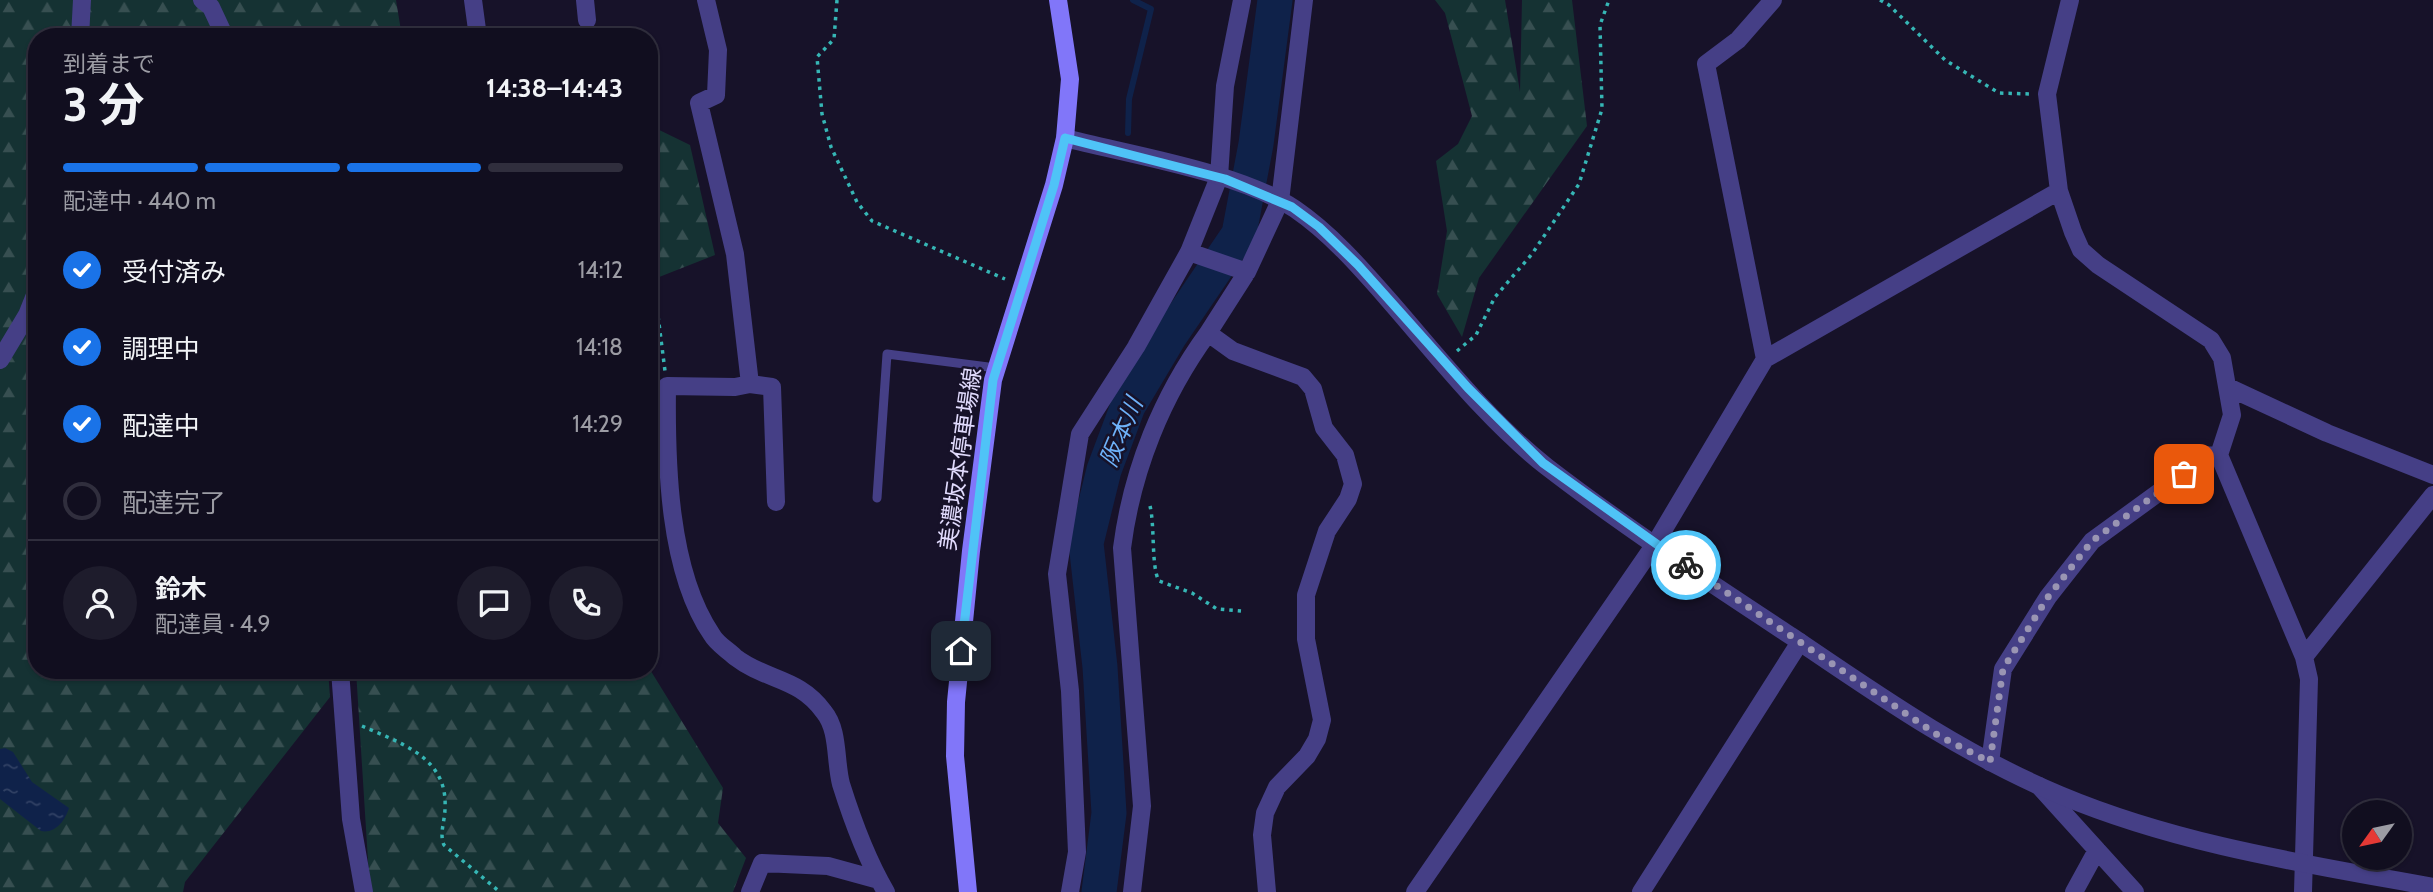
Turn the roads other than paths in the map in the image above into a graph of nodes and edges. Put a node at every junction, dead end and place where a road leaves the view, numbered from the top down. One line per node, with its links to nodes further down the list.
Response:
1 (82, 0): 12 (street)
2 (202, 0): 13 (street)
3 (473, 0): 14 (street)
4 (585, 0): 11 (street)
5 (706, 0): 26 (street)
6 (1058, 0): 15 (main road, 美濃坂本停車場線)
7 (1242, 0): 16 (street)
8 (1304, 0): 18 (street)
9 (1773, 0): 23 (street)
10 (2070, 0): 17 (street)
11 (587, 20)
12 (80, 28)
13 (222, 28)
14 (477, 28)
15 (1065, 138): 16 (street); 25 (main road, 美濃坂本停車場線)
16 (1222, 178): 18 (street); 19 (street)
17 (2059, 191): 23 (street); 27 (street)
18 (1275, 199): 20 (street); 33 (street)
19 (1189, 252): 20 (street); 46 (street)
20 (1247, 272): 22 (street)
21 (28, 312): 24 (street)
22 (1208, 333): 47 (street); 48 (street)
23 (1765, 359): 33 (street)
24 (0, 360)
25 (996, 368): 31 (lane); 45 (main road, 美濃坂本停車場線)
26 (750, 384): 32 (street); 41 (street)
27 (2230, 388): 28 (street); 29 (street)
28 (2219, 455): 35 (street); 37 (street)
29 (2433, 475)
30 (2433, 495): 35 (street)
31 (877, 498)
32 (776, 502)
33 (1655, 544): 34 (street); 49 (street)
34 (1800, 642): 37 (street); 50 (street)
35 (2304, 657): 40 (street)
36 (340, 679): 43 (street)
37 (1990, 762): 38 (street)
38 (2038, 786): 39 (street); 40 (street)
39 (2097, 850): 51 (street); 52 (street)
40 (2302, 863): 42 (street); 53 (street)
41 (872, 885): 44 (street)
42 (2433, 887)
43 (364, 892)
44 (750, 892)
45 (968, 892)
46 (1070, 892)
47 (1132, 892)
48 (1267, 892)
49 (1415, 892)
50 (1641, 892)
51 (2074, 892)
52 (2135, 892)
53 (2303, 892)

